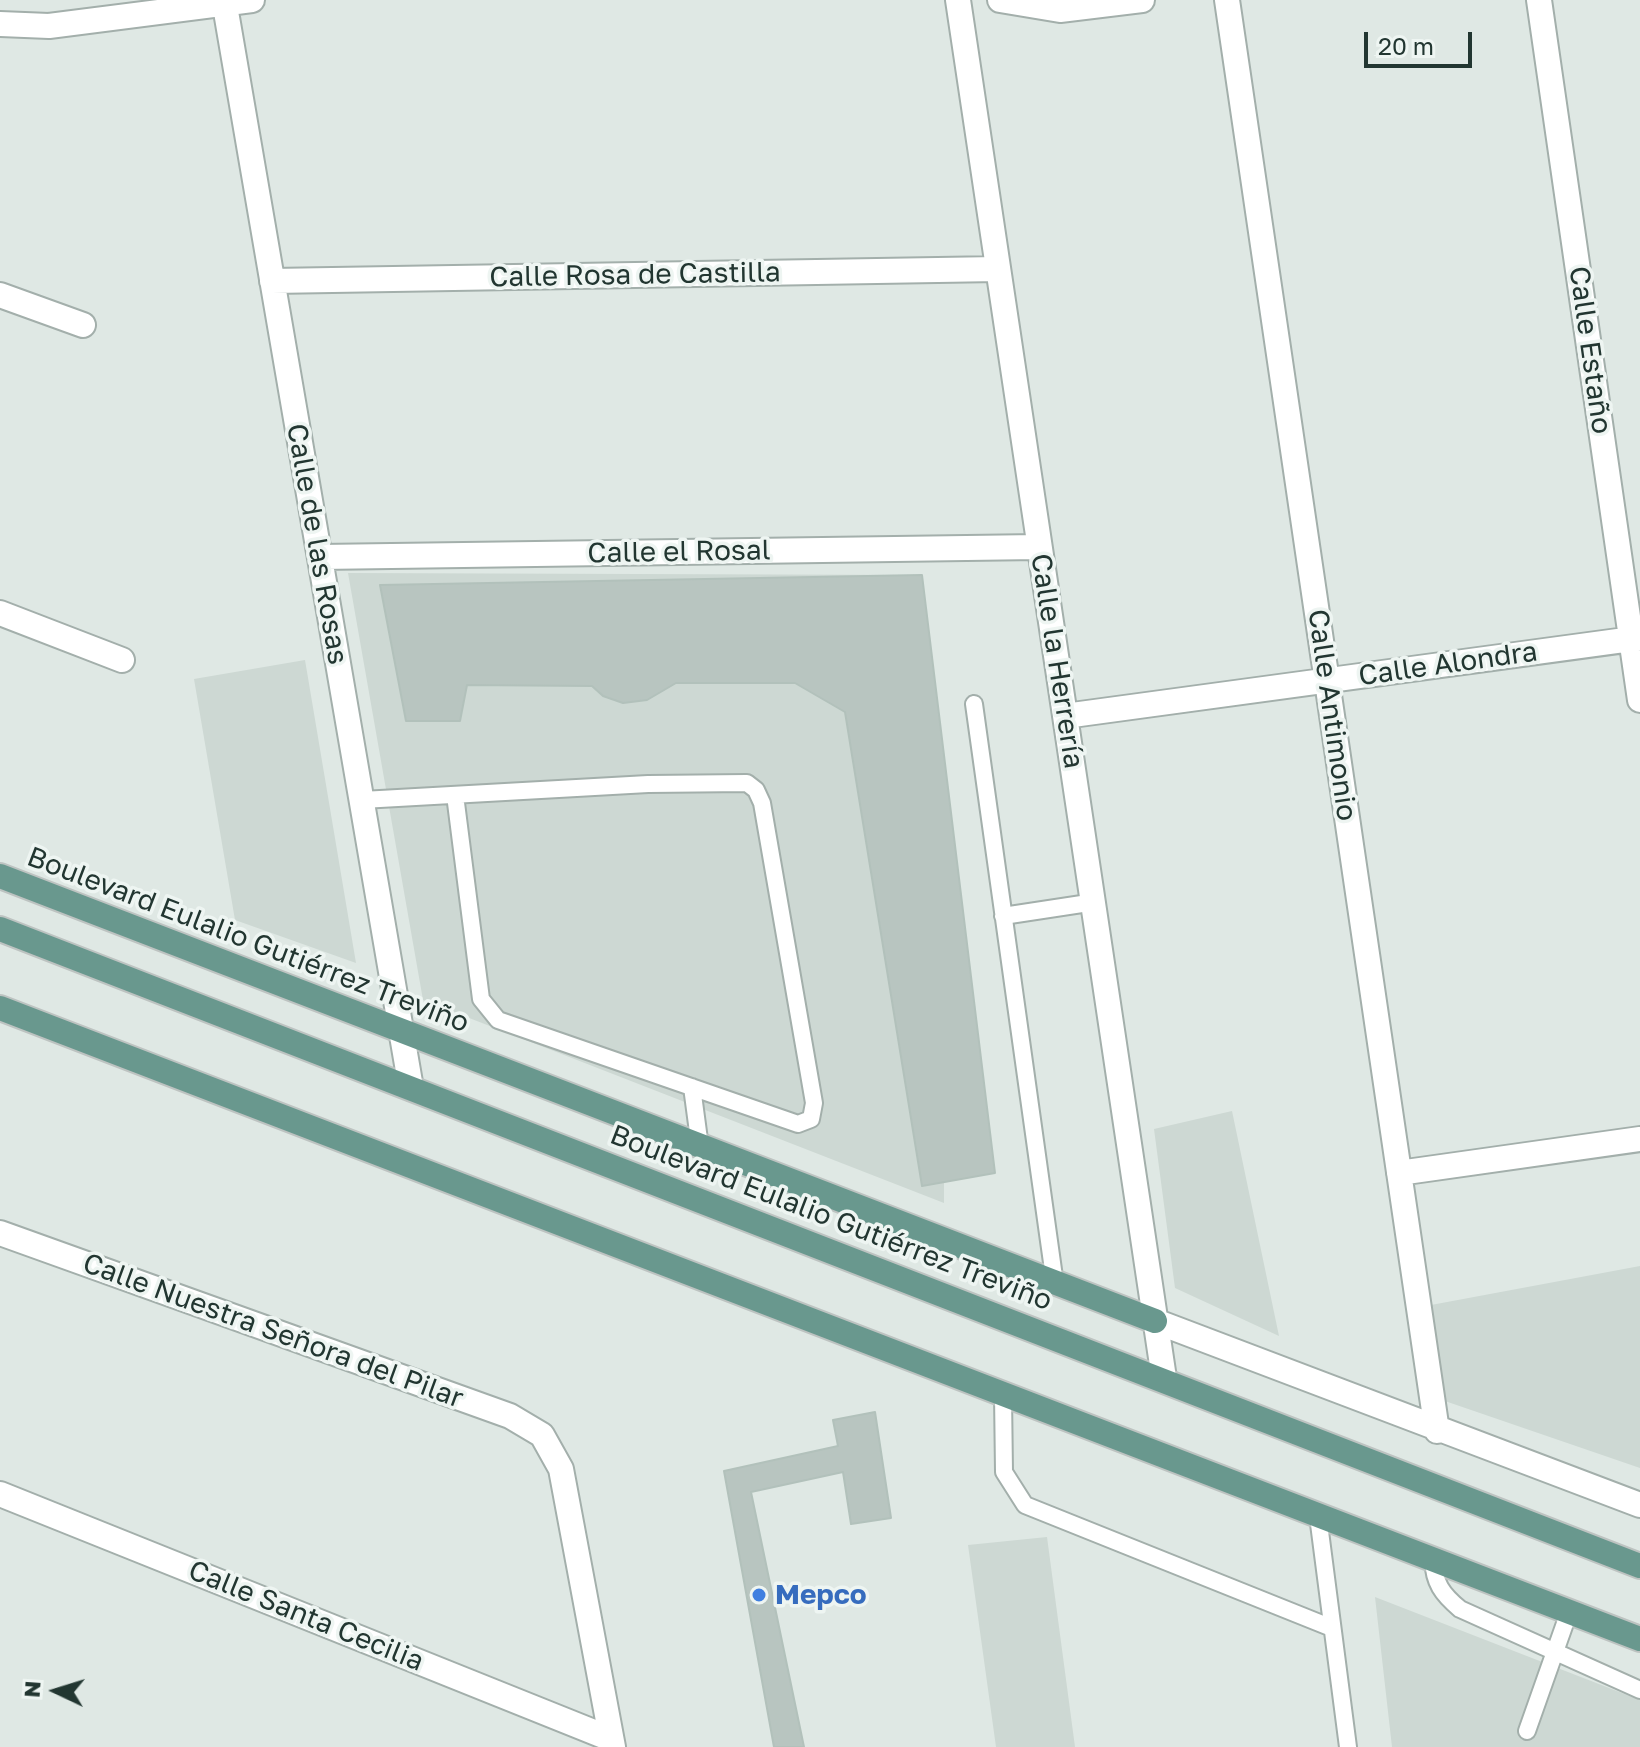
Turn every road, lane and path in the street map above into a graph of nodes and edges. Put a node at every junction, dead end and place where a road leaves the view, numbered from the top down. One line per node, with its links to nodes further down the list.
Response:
1 (252, 0): 7 (street)
2 (958, 0): 9 (street, Calle la Herrería)
3 (1000, 0): 4 (street)
4 (1142, 0)
5 (1227, 0): 18 (street, Calle Antimonio)
6 (1539, 0): 16 (street, Calle Estaño)
7 (224, 1): 8 (street); 10 (street, Calle de las Rosas)
8 (0, 24)
9 (998, 269): 10 (street, Calle Rosa de Castilla); 13 (street, Calle la Herrería)
10 (272, 281): 14 (street, Calle de las Rosas)
11 (0, 295): 12 (street)
12 (83, 325)
13 (1038, 547): 14 (street, Calle el Rosal); 21 (street, Calle la Herrería)
14 (320, 557): 23 (street, Calle de las Rosas)
15 (0, 613): 17 (street)
16 (1636, 639): 18 (street, Calle Alondra); 19 (street, Calle Estaño)
17 (122, 660)
18 (1327, 680): 21 (street, Calle Alondra); 34 (street, Calle Antimonio)
19 (1640, 700)
20 (974, 704): 26 (lane)
21 (1065, 716): 25 (street, Calle la Herrería)
22 (455, 795): 23 (lane); 30 (lane); 30 (lane)
23 (362, 800): 29 (street, Calle de las Rosas)
24 (0, 876): 29 (main road, Boulevard Eulalio Gutiérrez Treviño)
25 (1095, 902): 26 (lane); 37 (street, Calle la Herrería)
26 (1003, 916): 36 (lane)
27 (0, 929): 31 (main road, Boulevard Eulalio Gutiérrez Treviño)
28 (0, 1008): 39 (main road)
29 (401, 1031): 31 (street, Calle de las Rosas); 33 (main road, Boulevard Eulalio Gutiérrez Treviño)
30 (692, 1087): 33 (lane)
31 (411, 1088): 38 (main road, Boulevard Eulalio Gutiérrez Treviño)
32 (1640, 1139): 34 (street)
33 (700, 1147): 36 (main road, Boulevard Eulalio Gutiérrez Treviño)
34 (1399, 1173): 40 (street, Calle Antimonio)
35 (0, 1233): 52 (street, Calle Nuestra Señora del Pilar)
36 (1055, 1284): 37 (main road, Boulevard Eulalio Gutiérrez Treviño)
37 (1155, 1321): 38 (street, Calle la Herrería); 40 (street, Boulevard Eulalio Gutiérrez Treviño)
38 (1164, 1378): 45 (main road, Boulevard Eulalio Gutiérrez Treviño)
39 (1003, 1395): 43 (main road); 47 (lane)
40 (1437, 1431): 42 (street, Boulevard Eulalio Gutiérrez Treviño)
41 (0, 1494): 52 (street, Calle Santa Cecilia)
42 (1640, 1505)
43 (1318, 1516): 44 (main road); 47 (lane)
44 (1433, 1559): 46 (main road); 49 (lane)
45 (1640, 1566)
46 (1569, 1612): 48 (main road); 49 (lane)
47 (1332, 1628): 53 (lane)
48 (1640, 1639)
49 (1556, 1653): 50 (lane); 51 (lane)
50 (1640, 1690)
51 (1527, 1731)
52 (612, 1743)
53 (1348, 1747)

